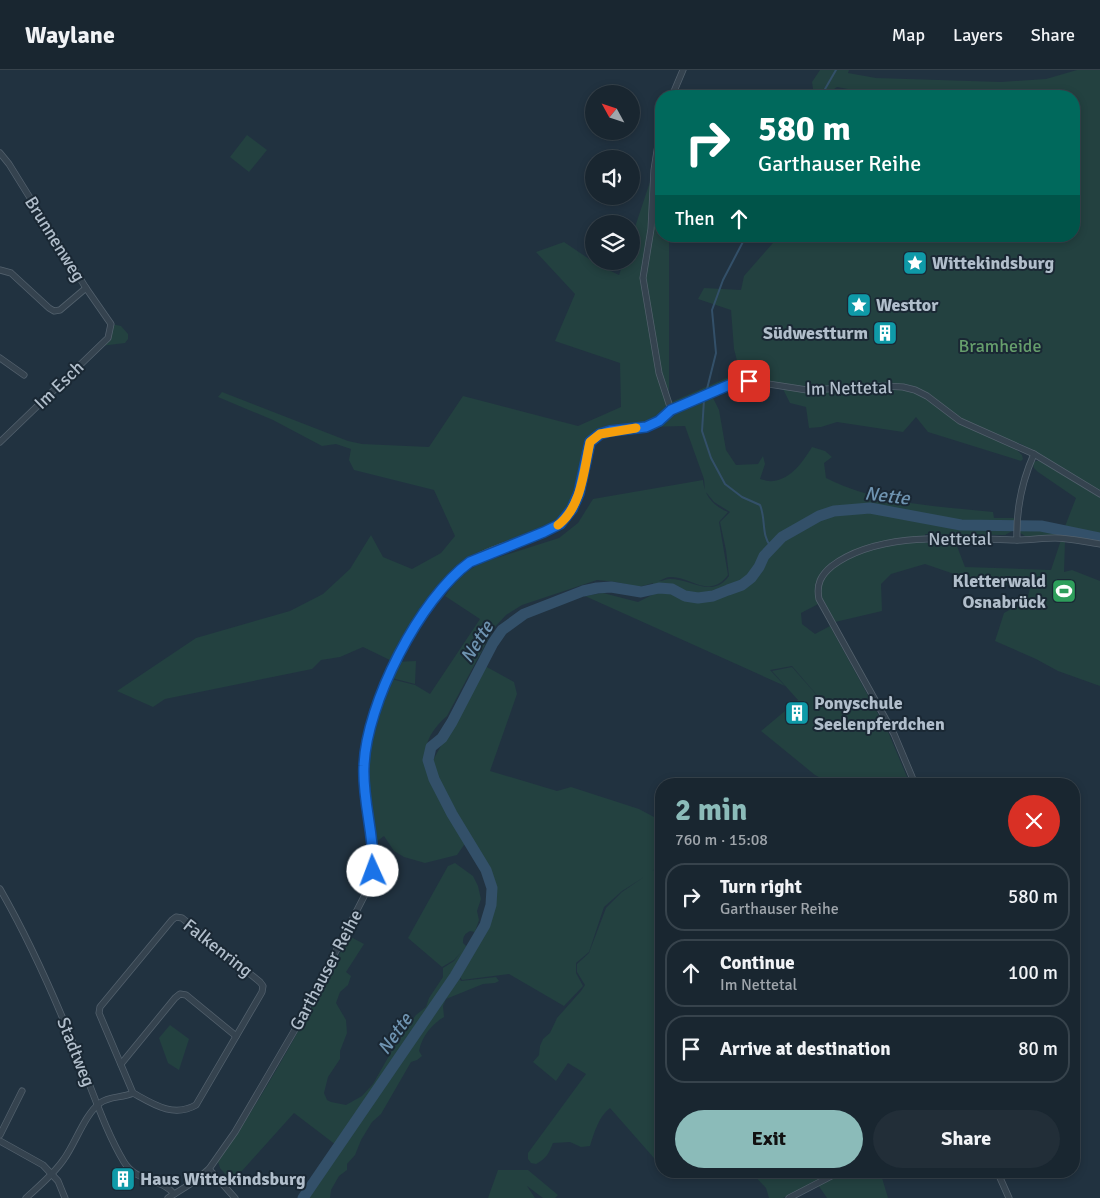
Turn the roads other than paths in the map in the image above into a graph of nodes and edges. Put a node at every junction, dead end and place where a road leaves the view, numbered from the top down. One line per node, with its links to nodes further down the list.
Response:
1 (683, 70): 2 (street)
2 (675, 90)
3 (0, 153): 6 (street, Brunnenweg)
4 (655, 164): 11 (street)
5 (0, 270): 6 (street)
6 (86, 288): 7 (street, Brunnenweg)
7 (111, 324): 12 (street, Im Esch)
8 (0, 358): 9 (street)
9 (24, 375)
10 (683, 406): 11 (street, Garthauser Reihe); 13 (street, Im Nettetal)
11 (671, 410): 26 (street, Garthauser Reihe)
12 (0, 442)
13 (1034, 454): 14 (street, Im Nettetal); 15 (street)
14 (1100, 494)
15 (1017, 540): 16 (street, Nettetal); 17 (street, Nettetal)
16 (1100, 544)
17 (912, 778)
18 (0, 889): 23 (street, Stadtweg)
19 (236, 1036): 20 (street); 20 (street, Falkenring); 22 (street, Falkenring)
20 (121, 1064): 22 (street, Falkenring)
21 (22, 1091): 24 (street)
22 (133, 1093): 23 (street)
23 (97, 1105): 27 (street); 30 (street, Stadtweg)
24 (0, 1136)
25 (0, 1141): 27 (street)
26 (209, 1169): 30 (street, Garthauser Reihe); 34 (street)
27 (52, 1173): 31 (street); 32 (street)
28 (827, 1178): 35 (street)
29 (1000, 1178): 36 (street)
30 (174, 1194): 33 (street, Garthauser Reihe)
31 (26, 1198)
32 (65, 1198)
33 (168, 1198)
34 (235, 1198)
35 (789, 1198)
36 (1009, 1198)

